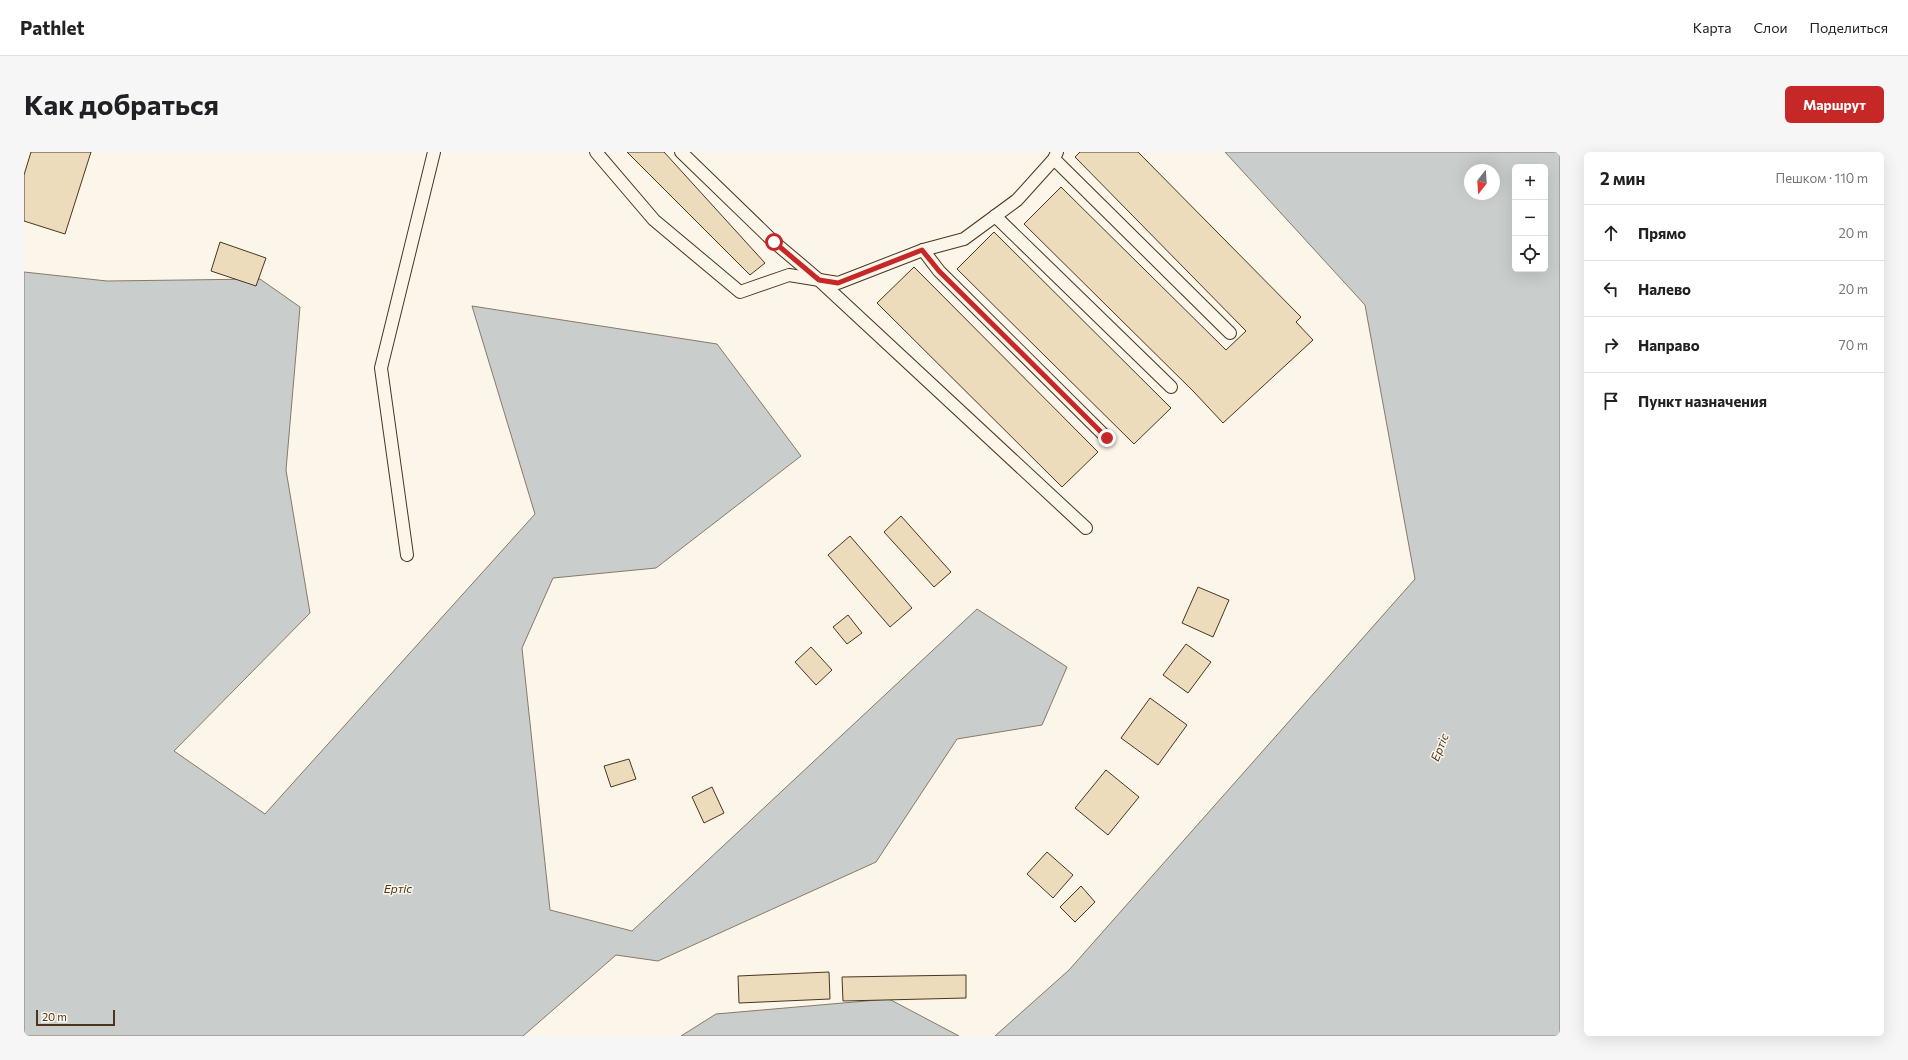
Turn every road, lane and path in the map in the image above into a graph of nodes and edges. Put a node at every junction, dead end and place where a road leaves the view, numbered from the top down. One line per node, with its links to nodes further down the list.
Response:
1 (434, 152): 12 (lane)
2 (596, 152): 7 (lane)
3 (681, 152): 7 (lane)
4 (1055, 155): 5 (lane); 8 (lane)
5 (995, 216): 6 (lane); 9 (lane)
6 (922, 250): 7 (lane); 10 (lane)
7 (819, 280): 11 (lane)
8 (1230, 333)
9 (1171, 388)
10 (1107, 438)
11 (1086, 528)
12 (406, 555)

